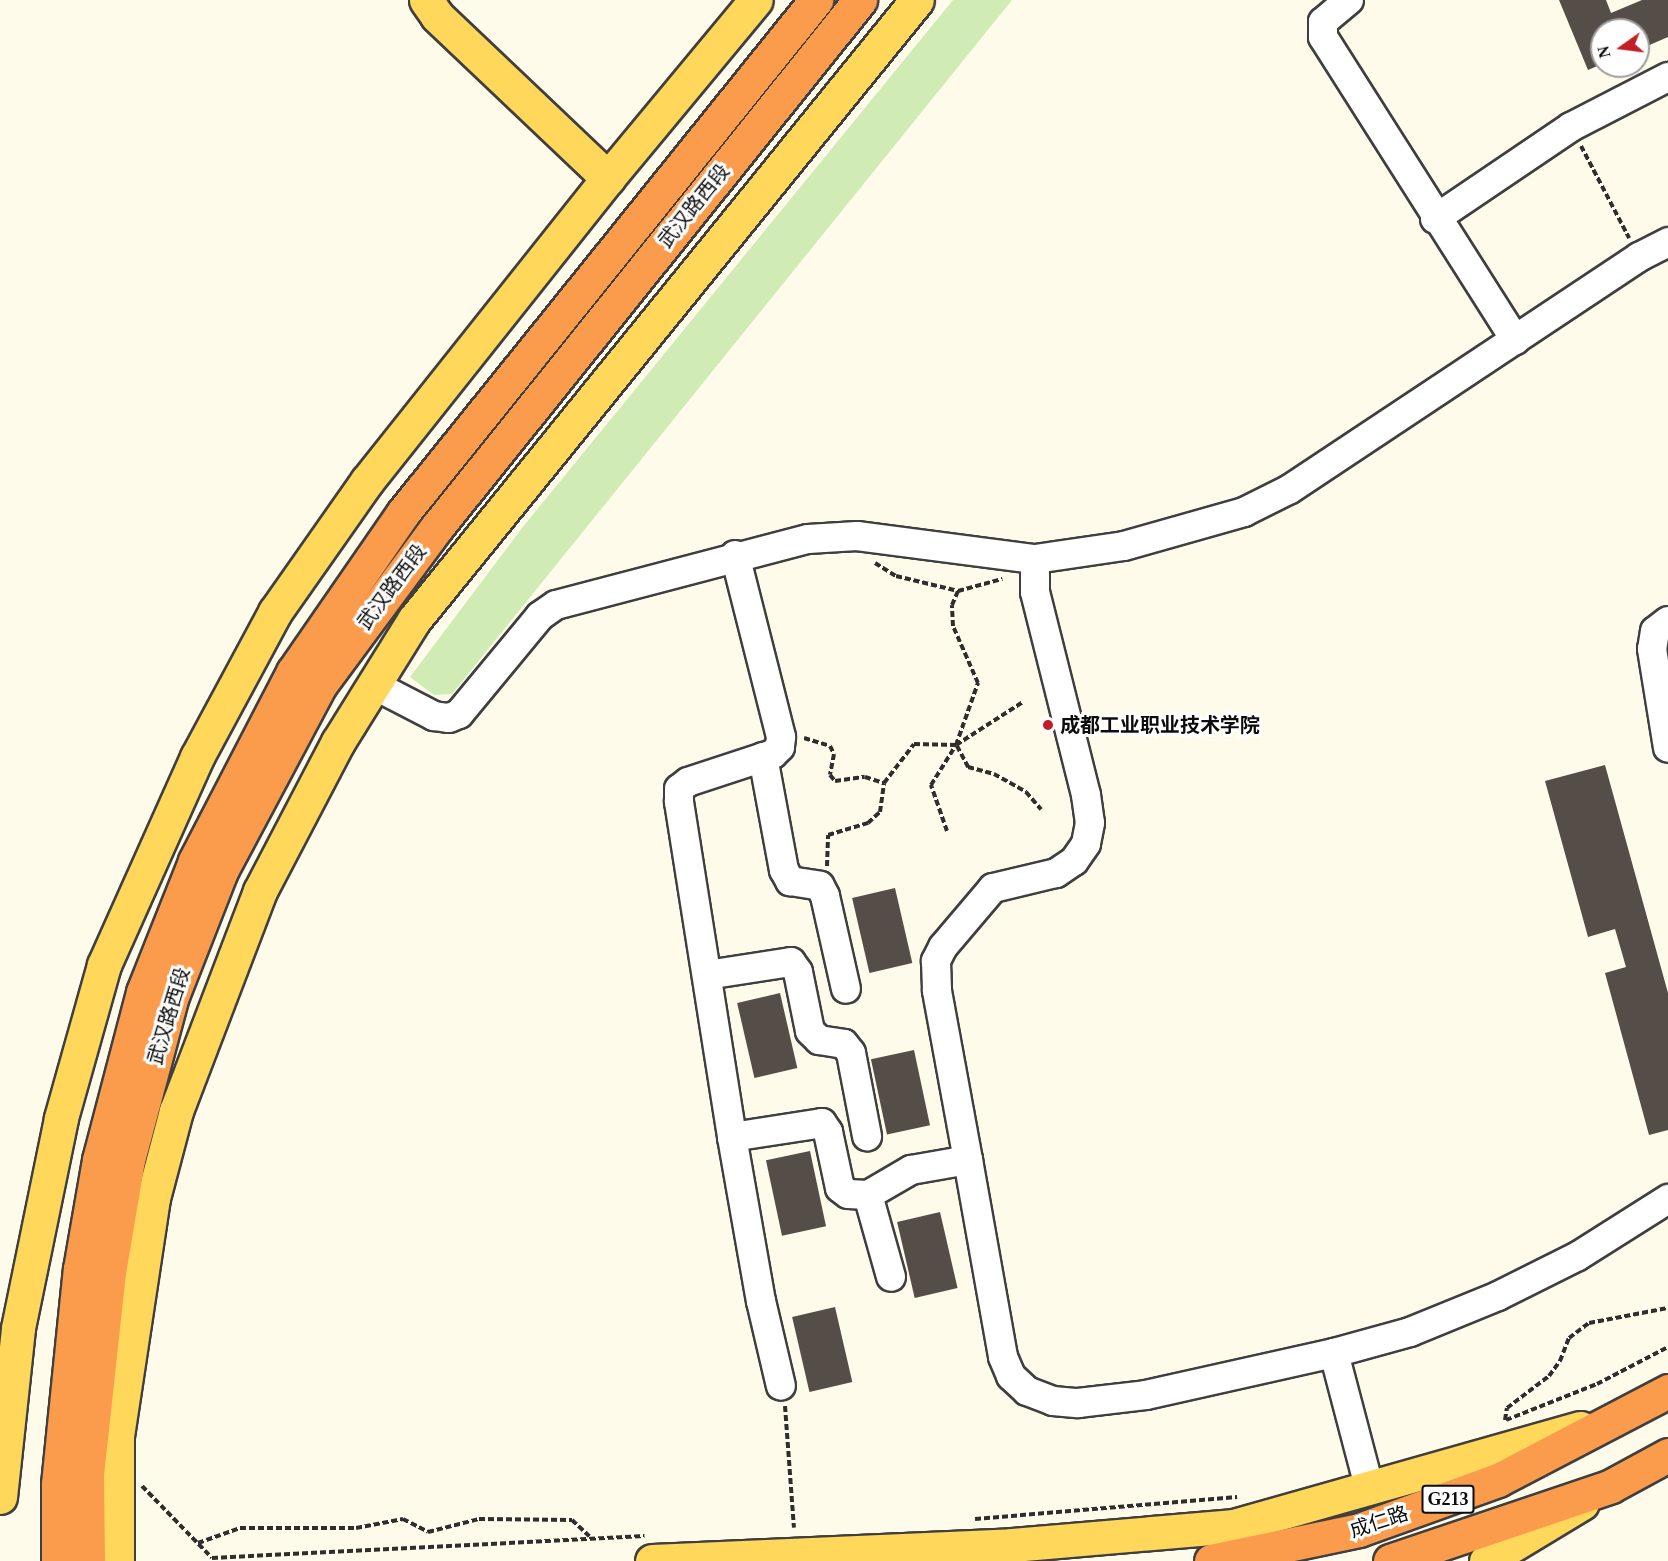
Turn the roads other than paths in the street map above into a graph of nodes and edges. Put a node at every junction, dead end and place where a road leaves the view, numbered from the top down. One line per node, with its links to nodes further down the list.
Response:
1 (426, 0): 8 (main road)
2 (756, 0): 8 (main road)
3 (816, 0): 25 (highway, 武汉路西段)
4 (860, 0): 25 (highway, 武汉路西段)
5 (917, 0): 15 (main road)
6 (1349, 0): 9 (lane)
7 (1668, 77): 9 (lane)
8 (608, 178): 34 (main road)
9 (1435, 219): 11 (lane)
10 (1668, 242): 11 (lane)
11 (1515, 340): 13 (lane)
12 (735, 555): 13 (lane); 15 (lane); 16 (lane)
13 (1035, 559): 22 (lane)
14 (1668, 621): 17 (lane)
15 (374, 685): 38 (main road)
16 (772, 747): 18 (lane); 19 (lane)
17 (1668, 748)
18 (707, 975): 20 (lane); 21 (lane)
19 (846, 989)
20 (867, 1136)
21 (732, 1137): 23 (lane); 28 (lane)
22 (968, 1161): 23 (lane); 27 (lane)
23 (868, 1195): 26 (lane)
24 (1668, 1199): 27 (lane)
25 (95, 1271): 36 (highway); 37 (highway)
26 (891, 1277)
27 (1334, 1353): 33 (lane)
28 (781, 1386)
29 (1668, 1391): 30 (highway, 成仁路 / G213)
30 (1628, 1414): 33 (main road); 39 (highway, 成仁路 / G213)
31 (1668, 1455): 32 (highway, 成仁路 / G213)
32 (1611, 1486): 40 (highway, 成仁路 / G213); 41 (main road)
33 (1370, 1490): 35 (main road)
34 (0, 1497)
35 (652, 1548)
36 (58, 1561)
37 (88, 1561)
38 (117, 1561)
39 (1211, 1561)
40 (1390, 1561)
41 (1486, 1561)

